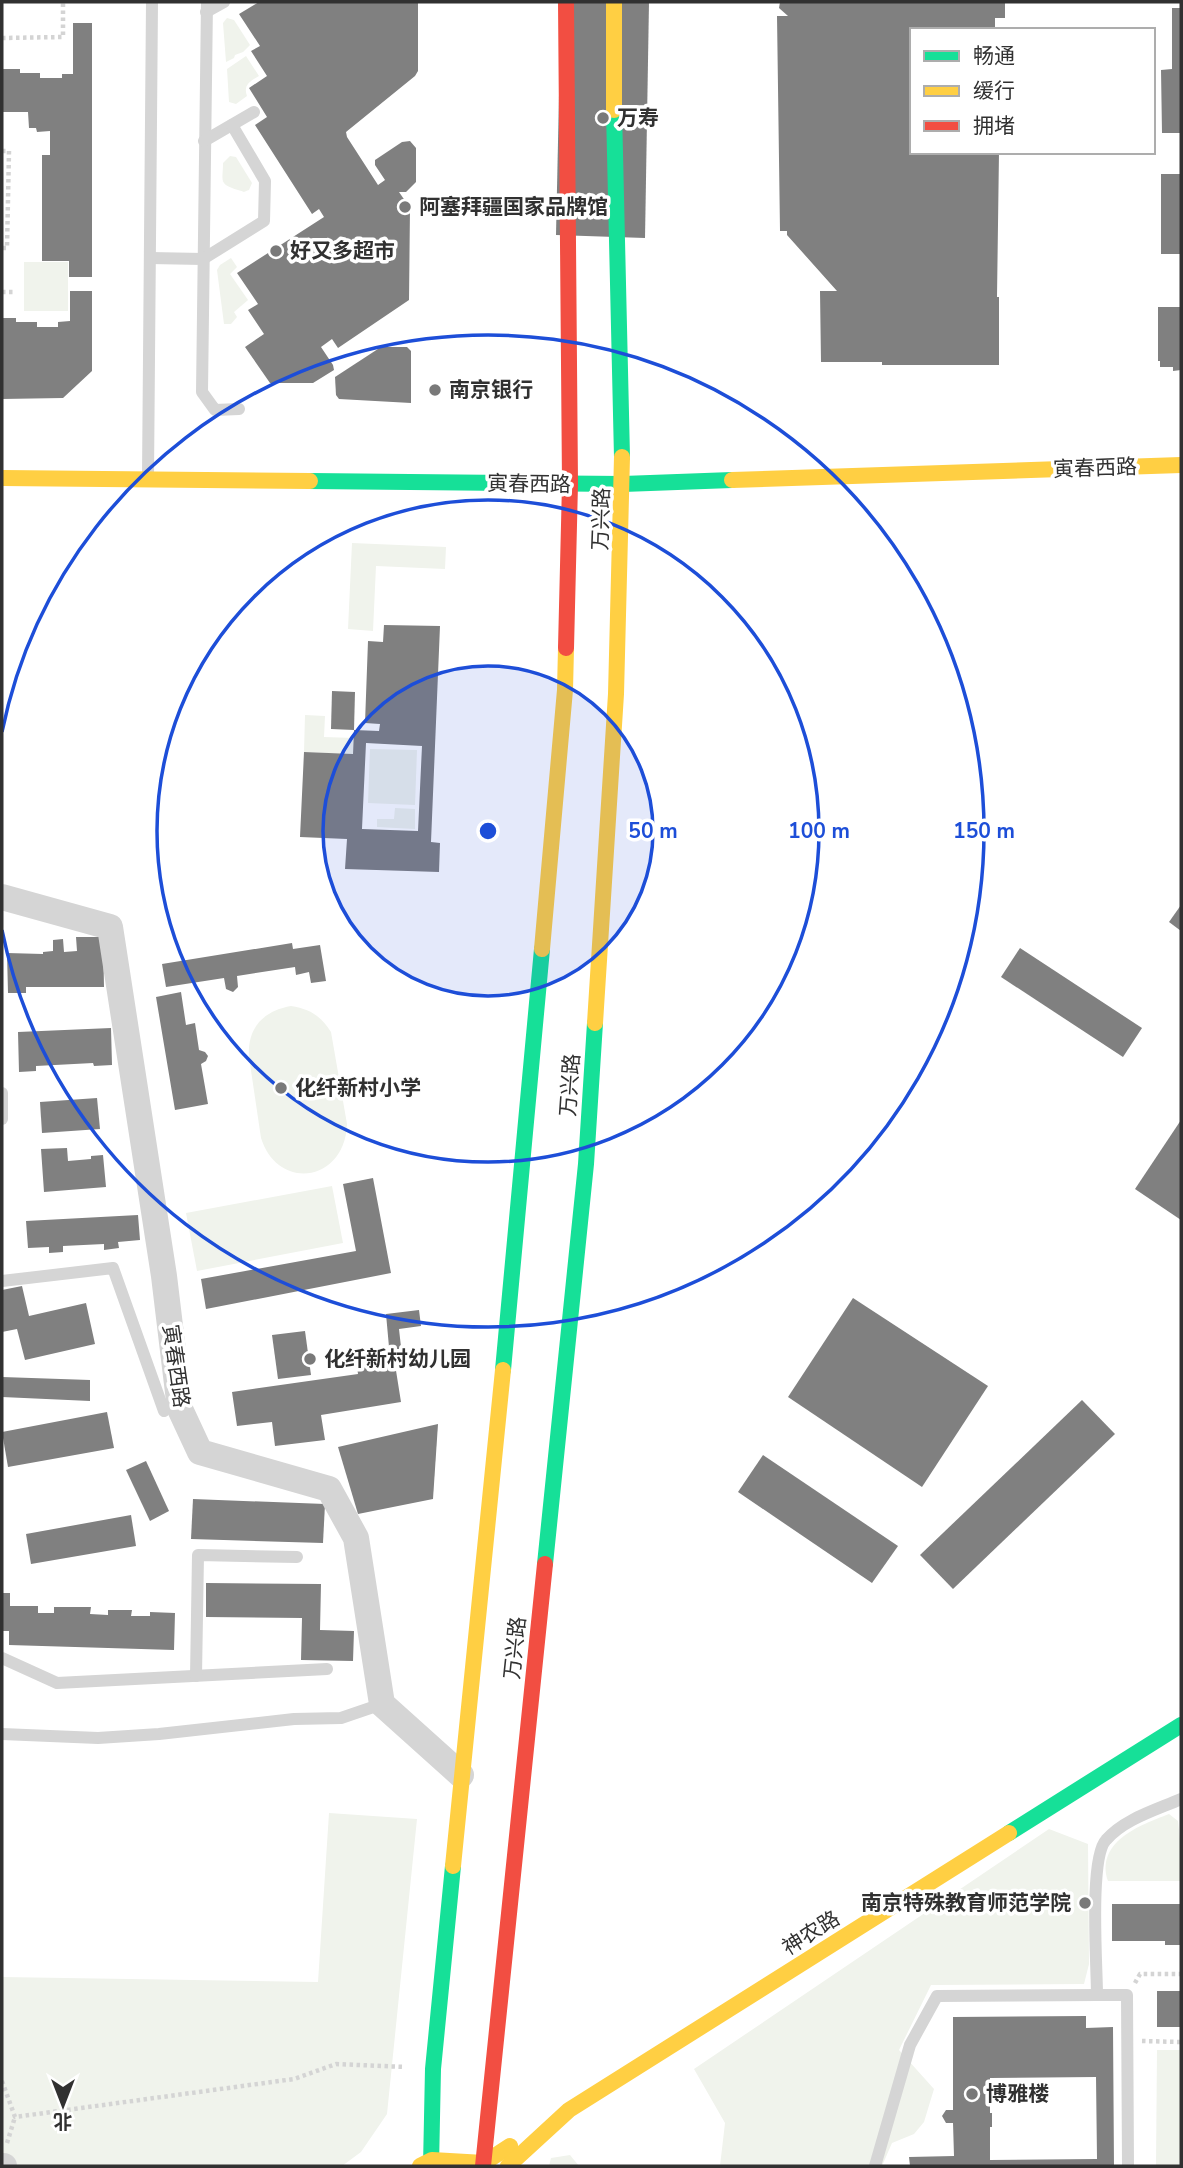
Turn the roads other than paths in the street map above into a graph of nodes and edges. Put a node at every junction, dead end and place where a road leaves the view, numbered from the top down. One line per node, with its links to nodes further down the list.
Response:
1 (152, 2): 9 (lane)
2 (224, 2): 5 (lane)
3 (566, 2): 15 (main road, 万兴路)
4 (614, 2): 16 (main road, 万兴路)
5 (206, 7): 8 (lane)
6 (254, 112): 7 (lane)
7 (232, 125): 8 (lane); 10 (lane)
8 (204, 141): 10 (lane)
9 (150, 258): 10 (lane); 14 (lane)
10 (203, 259): 11 (lane)
11 (239, 409)
12 (1181, 465): 16 (main road, 寅春西路)
13 (2, 478): 14 (main road, 寅春西路)
14 (148, 480): 15 (main road, 寅春西路)
15 (570, 484): 16 (main road, 寅春西路); 29 (main road, 万兴路)
16 (623, 484): 34 (main road, 万兴路)
17 (2, 897): 26 (street, 寅春西路)
18 (2, 1093): 19 (lane)
19 (2, 1119)
20 (2, 1281): 21 (lane)
21 (164, 1411)
22 (297, 1557): 25 (lane)
23 (2, 1658): 25 (lane)
24 (327, 1670): 25 (lane)
25 (196, 1676)
26 (382, 1704): 28 (lane); 29 (street)
27 (1181, 1725): 32 (main road, 神农路)
28 (2, 1734)
29 (461, 1775): 33 (main road, 万兴路)
30 (1181, 1798): 31 (lane)
31 (1097, 1995): 36 (lane); 37 (lane)
32 (569, 2110): 34 (main road, 神农路); 35 (main road, 神农路)
33 (427, 2164): 34 (main road)
34 (483, 2164)
35 (508, 2166)
36 (876, 2166)
37 (1128, 2166)

